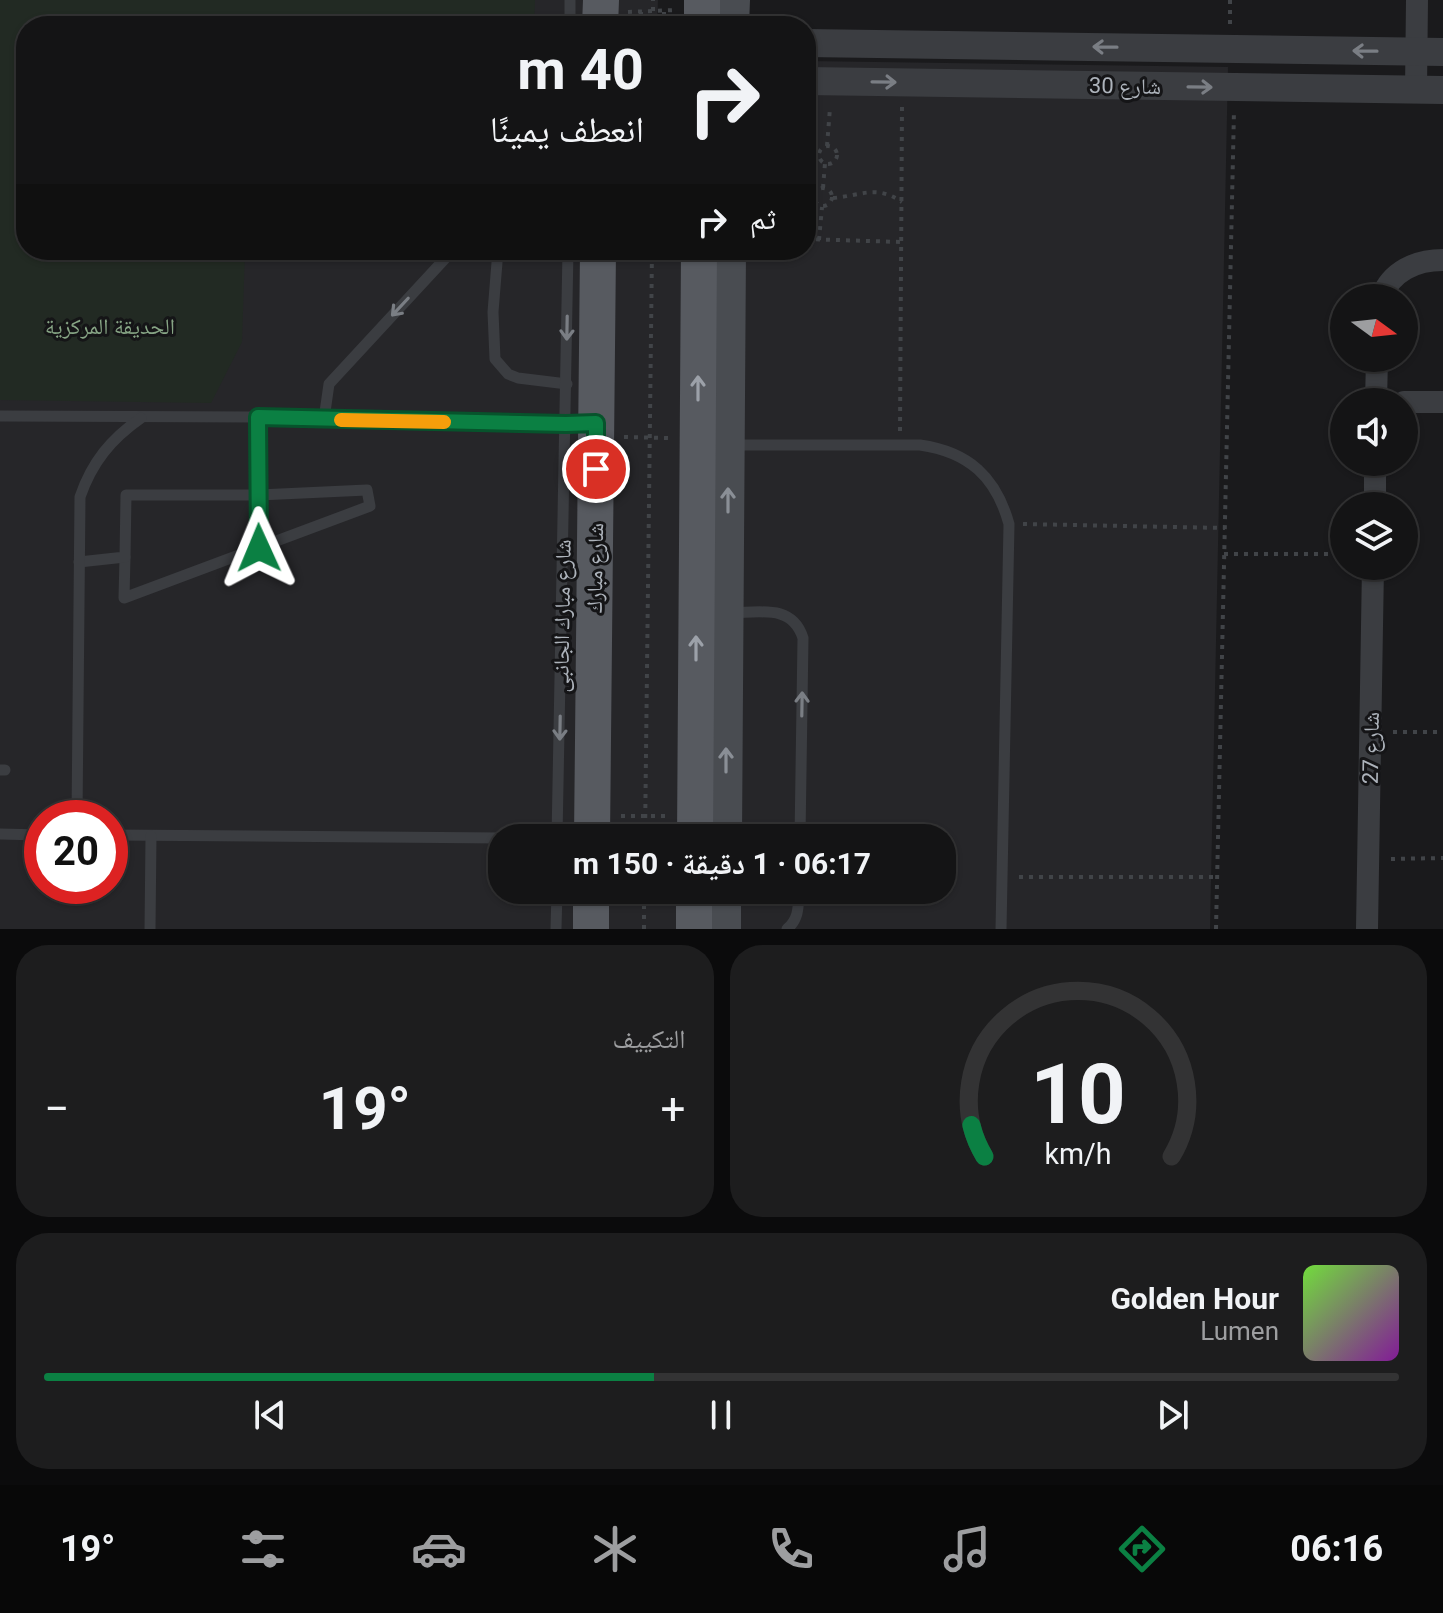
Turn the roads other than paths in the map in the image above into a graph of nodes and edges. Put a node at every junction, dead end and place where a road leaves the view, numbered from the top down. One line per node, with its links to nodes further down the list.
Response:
1 (1417, 0): 3 (street)
2 (816, 43): 3 (street, شارع 30, one-way to 2)
3 (1430, 52): 5 (street)
4 (819, 81): 5 (street, شارع 30, one-way to 5)
5 (1429, 90)
6 (444, 260): 20 (lane, one-way to 20)
7 (497, 260): 14 (lane)
8 (568, 260): 14 (lane, شارع مبارك الجانبى, one-way to 14)
9 (597, 260): 21 (main road, شارع مبارك)
10 (700, 260): 22 (main road, one-way to 10)
11 (729, 260): 22 (main road)
12 (1443, 260): 13 (street)
13 (1388, 284)
14 (567, 384): 21 (lane, شارع مبارك الجانبى)
15 (1418, 402): 16 (street)
16 (1443, 402)
17 (0, 416): 19 (lane)
18 (258, 417): 19 (lane); 20 (lane); 23 (lane)
19 (141, 418): 26 (lane)
20 (324, 419): 21 (lane)
21 (586, 428): 30 (lane, شارع مبارك الجانبى, one-way to 30); 31 (main road, شارع مبارك)
22 (713, 441): 28 (main road, one-way to 22); 32 (main road, one-way to 22); 51 (lane)
23 (259, 495): 24 (lane); 24 (lane); 25 (lane)
24 (259, 548): 25 (lane)
25 (125, 557): 26 (lane)
26 (79, 562): 29 (lane)
27 (1373, 580): 52 (street, شارع 27)
28 (728, 613): 33 (main road, one-way to 28); 34 (lane, one-way to 28)
29 (77, 800)
30 (558, 824)
31 (592, 824)
32 (695, 824)
33 (726, 824)
34 (800, 824)
35 (0, 834): 36 (lane)
36 (24, 835)
37 (128, 835): 38 (lane)
38 (151, 836): 39 (lane); 45 (lane)
39 (488, 838)
40 (557, 904): 46 (lane)
41 (591, 904): 47 (main road)
42 (694, 904): 48 (main road)
43 (725, 904): 49 (main road)
44 (798, 904): 50 (lane)
45 (150, 929)
46 (556, 929)
47 (591, 929)
48 (694, 929)
49 (725, 929)
50 (787, 929)
51 (1001, 929)
52 (1367, 929)

